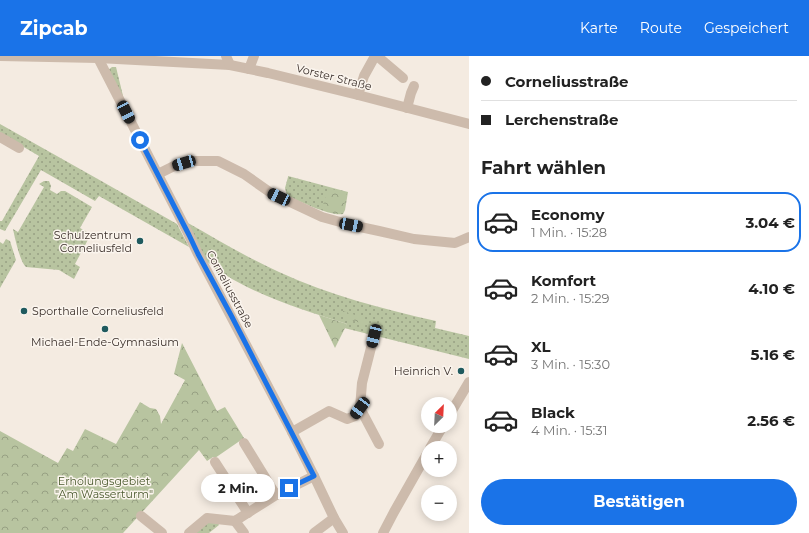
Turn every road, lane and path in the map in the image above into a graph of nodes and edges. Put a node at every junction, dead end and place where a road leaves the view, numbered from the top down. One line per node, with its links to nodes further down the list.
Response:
1 (0, 56): 4 (street, Vorster Straße)
2 (254, 56): 6 (street)
3 (376, 56): 7 (street); 9 (street)
4 (97, 57): 5 (street, Vorster Straße); 14 (street, Corneliusstraße)
5 (228, 61): 6 (street, Vorster Straße)
6 (249, 70): 9 (street, Vorster Straße)
7 (403, 78)
8 (414, 86): 10 (street)
9 (358, 95): 10 (street, Vorster Straße)
10 (407, 108): 11 (street, Vorster Straße)
11 (469, 124)
12 (0, 137): 13 (street)
13 (19, 148)
14 (158, 174): 15 (street); 20 (street, Corneliusstraße)
15 (469, 237)
16 (374, 336): 19 (street)
17 (469, 382): 18 (street)
18 (457, 402)
19 (360, 408): 20 (street); 22 (street)
20 (292, 432): 25 (street, Corneliusstraße)
21 (244, 443): 26 (street)
22 (380, 444)
23 (215, 462): 27 (street)
24 (421, 464): 36 (street)
25 (314, 476): 26 (street); 29 (street, Corneliusstraße)
26 (276, 495): 27 (street)
27 (248, 513): 30 (street)
28 (141, 516): 31 (street)
29 (334, 518): 34 (street); 35 (street, Corneliusstraße)
30 (235, 521): 32 (street); 33 (street)
31 (162, 533)
32 (189, 533)
33 (244, 533)
34 (314, 533)
35 (343, 533)
36 (383, 533)

